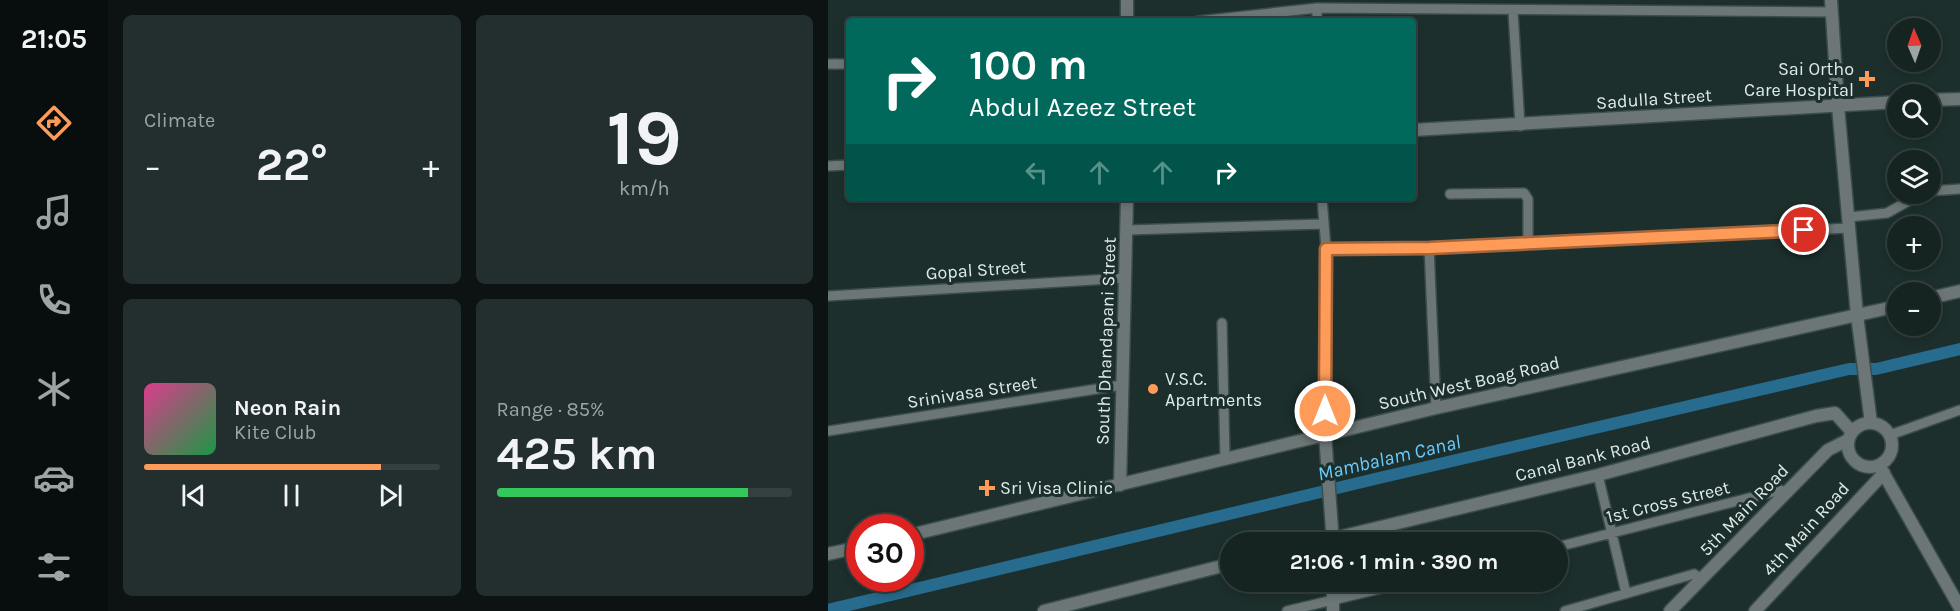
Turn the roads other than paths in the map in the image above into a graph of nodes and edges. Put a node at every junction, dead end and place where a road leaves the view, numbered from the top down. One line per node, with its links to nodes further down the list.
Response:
1 (1127, 0): 5 (street)
2 (1832, 6): 4 (street); 13 (street)
3 (1317, 8): 4 (street); 6 (street); 7 (street)
4 (1513, 11): 14 (street)
5 (1126, 18)
6 (1225, 18)
7 (1317, 18)
8 (828, 64): 9 (street)
9 (846, 64)
10 (1960, 99): 11 (street)
11 (1941, 100)
12 (1887, 103): 13 (street, Sadulla Street)
13 (1838, 106): 14 (street, Sadulla Street); 24 (street)
14 (1520, 126): 15 (street, Sadulla Street)
15 (1416, 130)
16 (846, 165): 17 (street)
17 (828, 166)
18 (1960, 189): 19 (street)
19 (1941, 190)
20 (1450, 194): 27 (street)
21 (1127, 201): 26 (street, South Dhandapani Street)
22 (1322, 201): 25 (street)
23 (1903, 204): 24 (street)
24 (1849, 223): 27 (street); 35 (street)
25 (1323, 224): 26 (street); 29 (street)
26 (1127, 230): 30 (street, South Dhandapani Street)
27 (1528, 242): 28 (street)
28 (1430, 248): 29 (street); 38 (street)
29 (1326, 249): 42 (street)
30 (1126, 278): 33 (street, Gopal Street); 37 (street, South Dhandapani Street)
31 (1960, 291): 32 (street)
32 (1941, 295)
33 (828, 296)
34 (1887, 308): 35 (street, South West Boag Road)
35 (1857, 315): 38 (street, South West Boag Road); 40 (street)
36 (1222, 323): 45 (street)
37 (1122, 385): 41 (street, Srinivasa Street); 48 (street, South Dhandapani Street)
38 (1436, 408): 42 (street, South West Boag Road)
39 (1960, 410): 43 (street)
40 (1871, 423): 43 (street); 44 (street)
41 (828, 431)
42 (1325, 434): 45 (street, South West Boag Road); 51 (street)
43 (1890, 435): 46 (street)
44 (1850, 436): 46 (street); 47 (street, Canal Bank Road); 49 (street, 5th Main Road)
45 (1225, 458): 48 (street, South West Boag Road)
46 (1881, 469): 64 (street); 70 (street, 4th Main Road)
47 (1598, 475): 52 (street, Canal Bank Road); 53 (street)
48 (1120, 484): 50 (street, South West Boag Road)
49 (1786, 492): 53 (street, 1st Cross Street); 58 (street, 5th Main Road)
50 (924, 532)
51 (1332, 532)
52 (1369, 532)
53 (1611, 534): 54 (street, 1st Cross Street); 60 (street)
54 (1568, 544)
55 (846, 550): 56 (street)
56 (828, 554)
57 (1220, 567): 63 (street)
58 (1701, 579): 60 (street); 69 (street, 5th Main Road)
59 (1375, 592): 62 (street)
60 (1626, 593): 61 (street)
61 (1598, 603): 67 (street); 68 (street)
62 (1333, 605): 66 (street)
63 (1077, 607): 65 (street)
64 (1960, 608)
65 (1044, 611)
66 (1287, 611)
67 (1565, 611)
68 (1591, 611)
69 (1670, 611)
70 (1755, 611)

